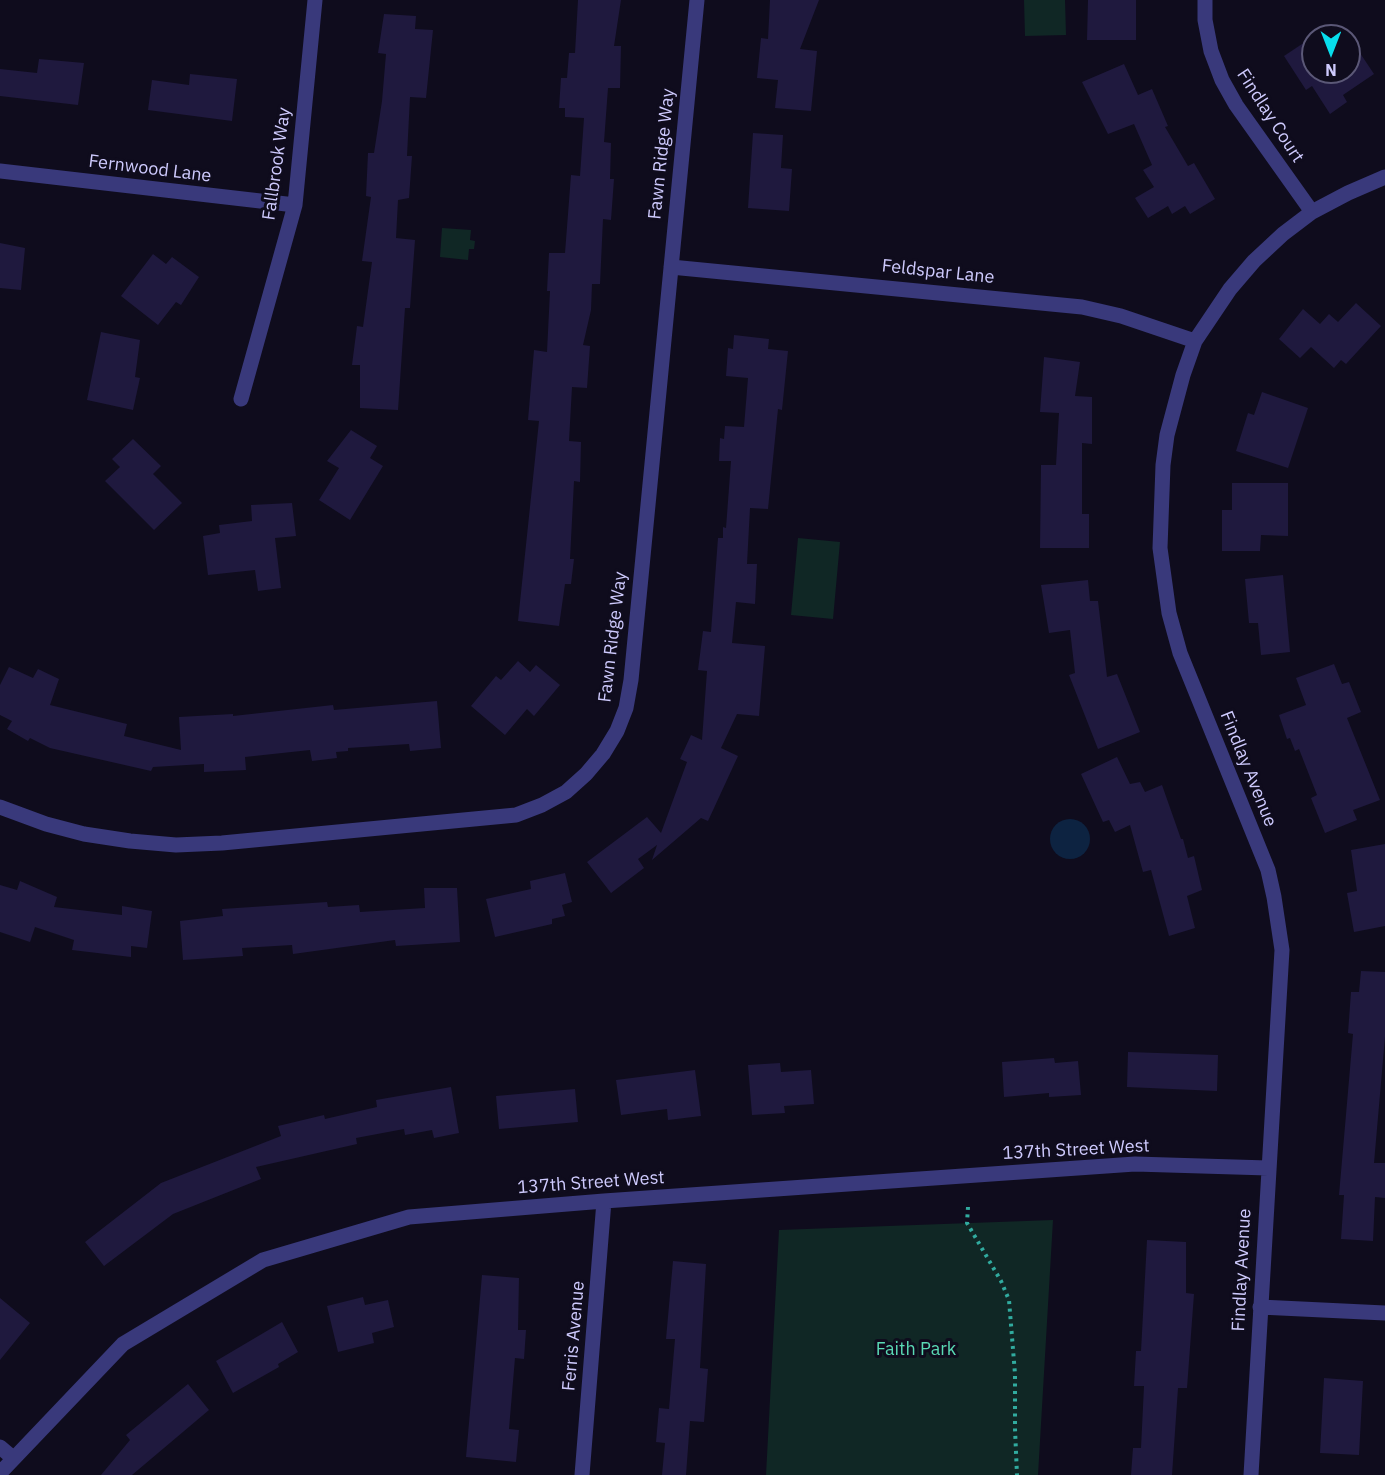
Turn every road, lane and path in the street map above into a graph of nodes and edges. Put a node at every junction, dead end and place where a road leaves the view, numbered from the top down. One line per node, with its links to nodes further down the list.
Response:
1 (315, 0): 6 (street, Fallbrook Way)
2 (697, 0): 8 (street, Fawn Ridge Way)
3 (1205, 0): 7 (street, Findlay Court)
4 (0, 171): 6 (street, Fernwood Lane)
5 (1385, 177): 7 (street, Findlay Avenue)
6 (295, 205): 10 (street, Fallbrook Way)
7 (1312, 212): 9 (street, Findlay Avenue)
8 (671, 267): 9 (street, Feldspar Lane); 11 (street, Fawn Ridge Way)
9 (1195, 342): 12 (street, Findlay Avenue)
10 (241, 399)
11 (0, 807)
12 (1268, 1168): 13 (street, 137th Street West); 15 (street, Findlay Avenue)
13 (604, 1201): 18 (street, 137th Street West); 20 (street, Ferris Avenue)
14 (968, 1206): 21 (path)
15 (1260, 1306): 16 (street); 22 (street, Findlay Avenue)
16 (1385, 1313)
17 (0, 1447): 18 (street)
18 (13, 1458): 19 (street, 137th Street West)
19 (0, 1473)
20 (582, 1475)
21 (1017, 1475)
22 (1251, 1475)

